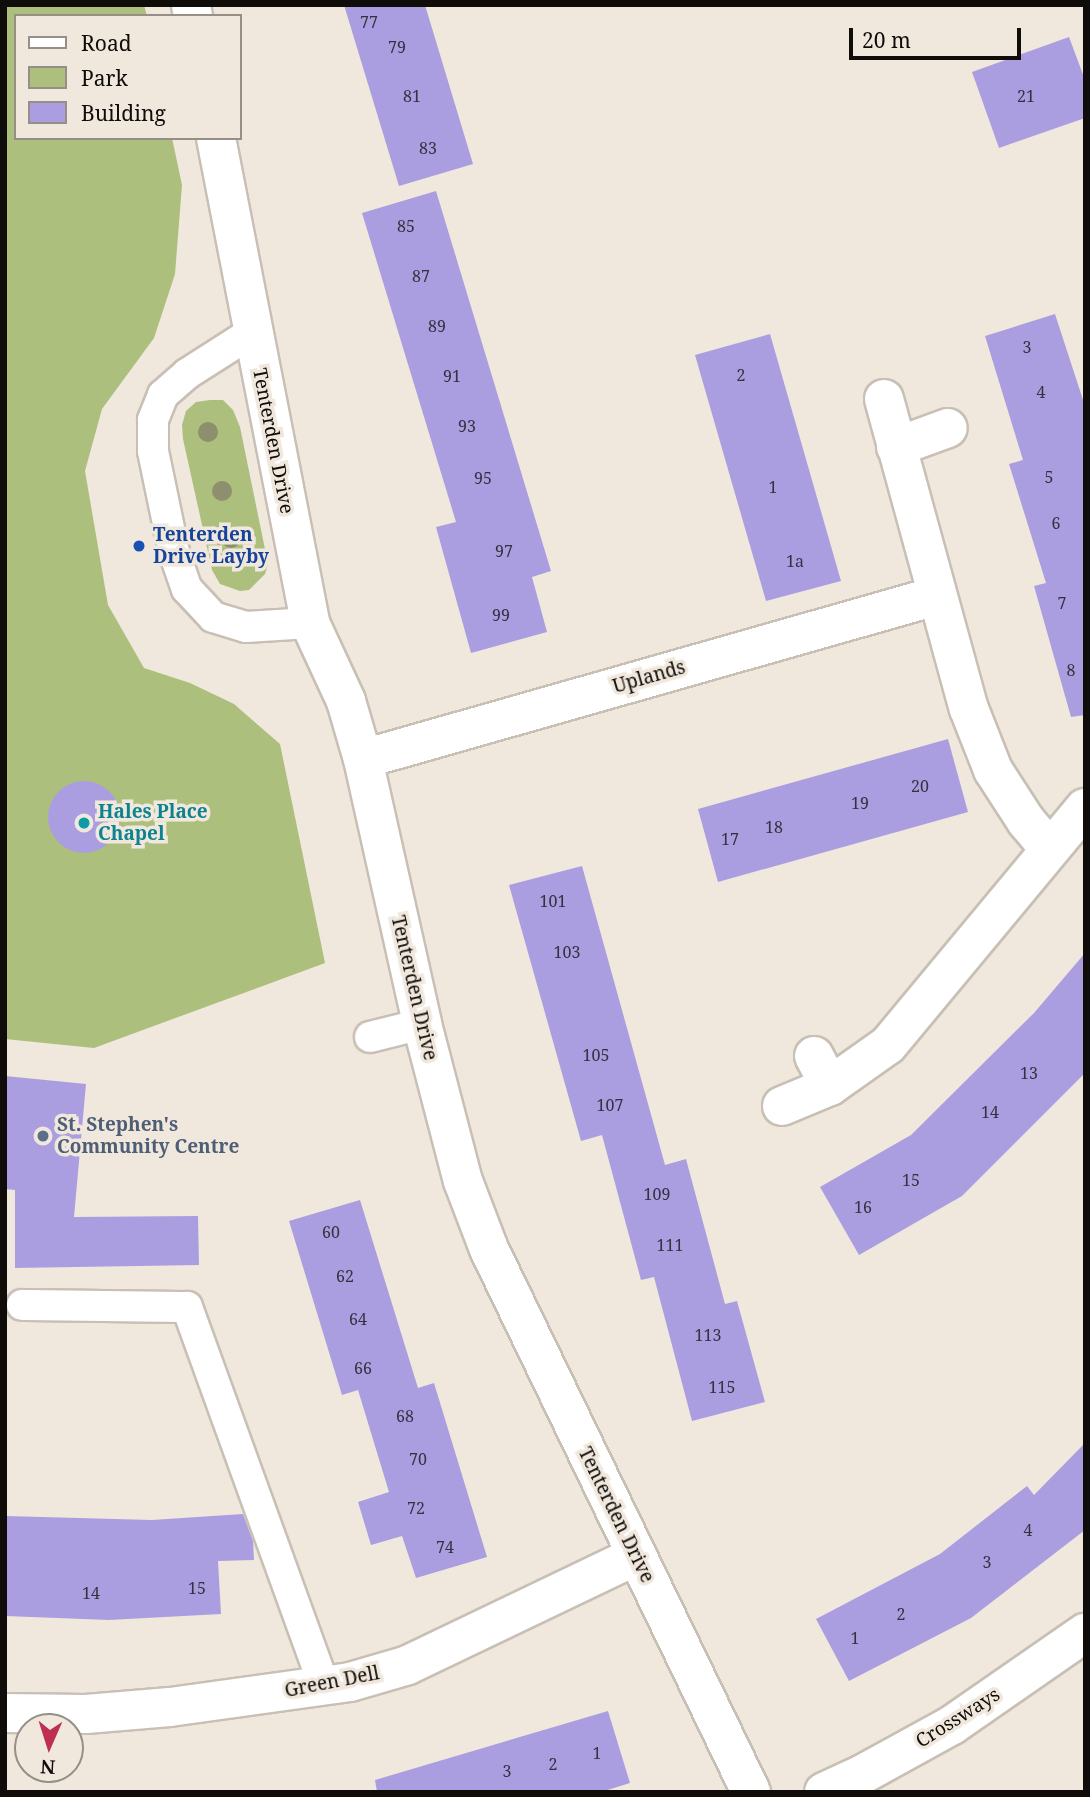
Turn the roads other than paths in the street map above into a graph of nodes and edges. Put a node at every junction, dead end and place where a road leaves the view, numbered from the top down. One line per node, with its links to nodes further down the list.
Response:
1 (216, 140): 2 (street, Tenterden Drive)
2 (251, 333): 7 (street, Tenterden Drive); 7 (lane)
3 (884, 399): 5 (street)
4 (948, 428): 5 (street)
5 (897, 447): 6 (street)
6 (936, 596): 8 (street, Uplands); 10 (street)
7 (310, 623): 8 (street, Tenterden Drive)
8 (363, 759): 11 (street, Tenterden Drive)
9 (1085, 808): 10 (street)
10 (1049, 848): 13 (street)
11 (422, 1024): 12 (lane); 15 (street, Tenterden Drive)
12 (370, 1037)
13 (782, 1106)
14 (22, 1305): 17 (lane)
15 (635, 1556): 17 (street, Green Dell); 19 (street, Tenterden Drive)
16 (1085, 1633): 20 (street, Crossways)
17 (324, 1686): 18 (street, Green Dell)
18 (5, 1713)
19 (751, 1792)
20 (824, 1792)

